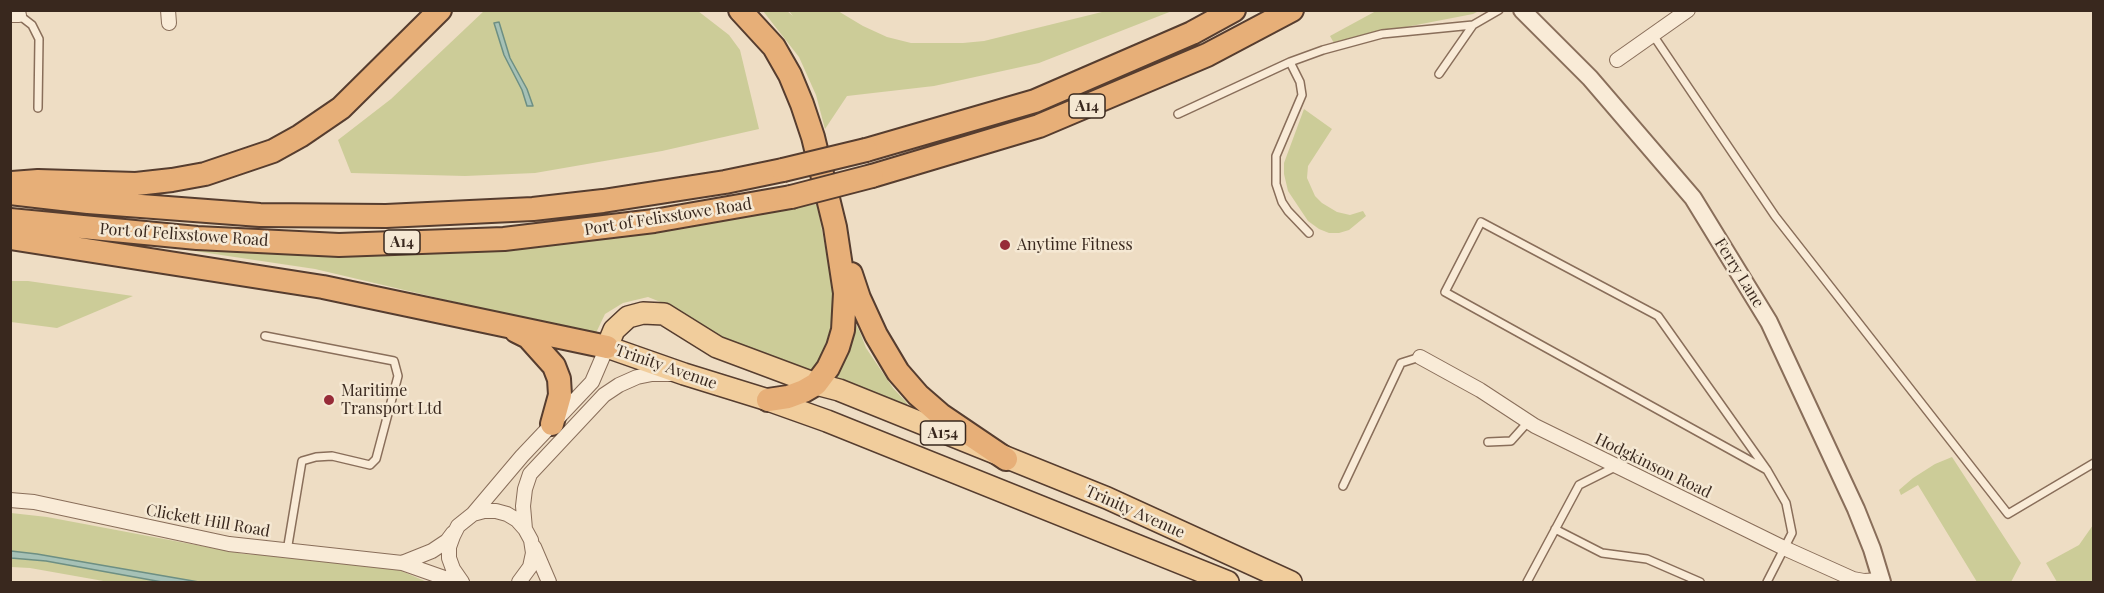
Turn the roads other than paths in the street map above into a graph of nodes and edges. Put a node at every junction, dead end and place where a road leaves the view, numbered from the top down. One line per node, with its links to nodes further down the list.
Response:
1 (441, 10): 16 (highway)
2 (740, 10): 19 (highway)
3 (1234, 10): 17 (highway, Port of Felixstowe Road / A14, bridge)
4 (1292, 10): 18 (highway, Port of Felixstowe Road / A14, bridge)
5 (1499, 10): 9 (lane)
6 (1522, 10): 45 (street, Ferry Lane)
7 (1688, 10): 10 (street)
8 (15, 15): 14 (lane)
9 (1473, 25): 12 (lane); 13 (lane)
10 (1653, 35): 11 (street); 33 (lane)
11 (1617, 60)
12 (1290, 62): 15 (lane); 20 (lane)
13 (1439, 74)
14 (38, 108)
15 (1178, 114)
16 (10, 183)
17 (10, 193)
18 (10, 220)
19 (835, 227): 27 (highway); 32 (highway)
20 (1310, 233)
21 (10, 238): 22 (highway)
22 (509, 327): 24 (highway); 30 (highway)
23 (265, 336): 43 (lane)
24 (607, 347): 26 (main road, Trinity Avenue / A154); 27 (main road, Trinity Avenue / A154); 30 (street, Clickett Hill Road)
25 (1420, 357): 29 (street, Hodgkinson Road); 36 (lane)
26 (684, 374): 28 (main road, Trinity Avenue / A154); 41 (street)
27 (816, 384): 28 (highway); 32 (main road, Trinity Avenue / A154)
28 (768, 400): 50 (main road, Trinity Avenue / A154)
29 (1528, 422): 31 (lane); 34 (street, Hodgkinson Road)
30 (552, 424): 38 (street, Clickett Hill Road)
31 (1488, 442)
32 (1006, 459): 51 (main road, Trinity Avenue / A154)
33 (2094, 463)
34 (1617, 466): 40 (lane); 42 (street, Hodgkinson Road)
35 (1767, 470): 35 (lane); 42 (lane)
36 (1343, 486)
37 (10, 500): 43 (street, Clickett Hill Road)
38 (472, 514): 39 (street, Clickett Hill Road); 41 (street)
39 (458, 526): 44 (street, Clickett Hill Road); 47 (street)
40 (1555, 530): 52 (lane); 53 (lane)
41 (528, 534): 48 (street); 49 (street)
42 (1784, 548): 45 (street, Hodgkinson Road); 54 (lane)
43 (287, 551): 44 (street, Clickett Hill Road)
44 (402, 563): 46 (street, Clickett Hill Road)
45 (1882, 581)
46 (456, 582)
47 (462, 582)
48 (519, 582)
49 (549, 582)
50 (1228, 582)
51 (1291, 582)
52 (1527, 582)
53 (1700, 582)
54 (1767, 582)

